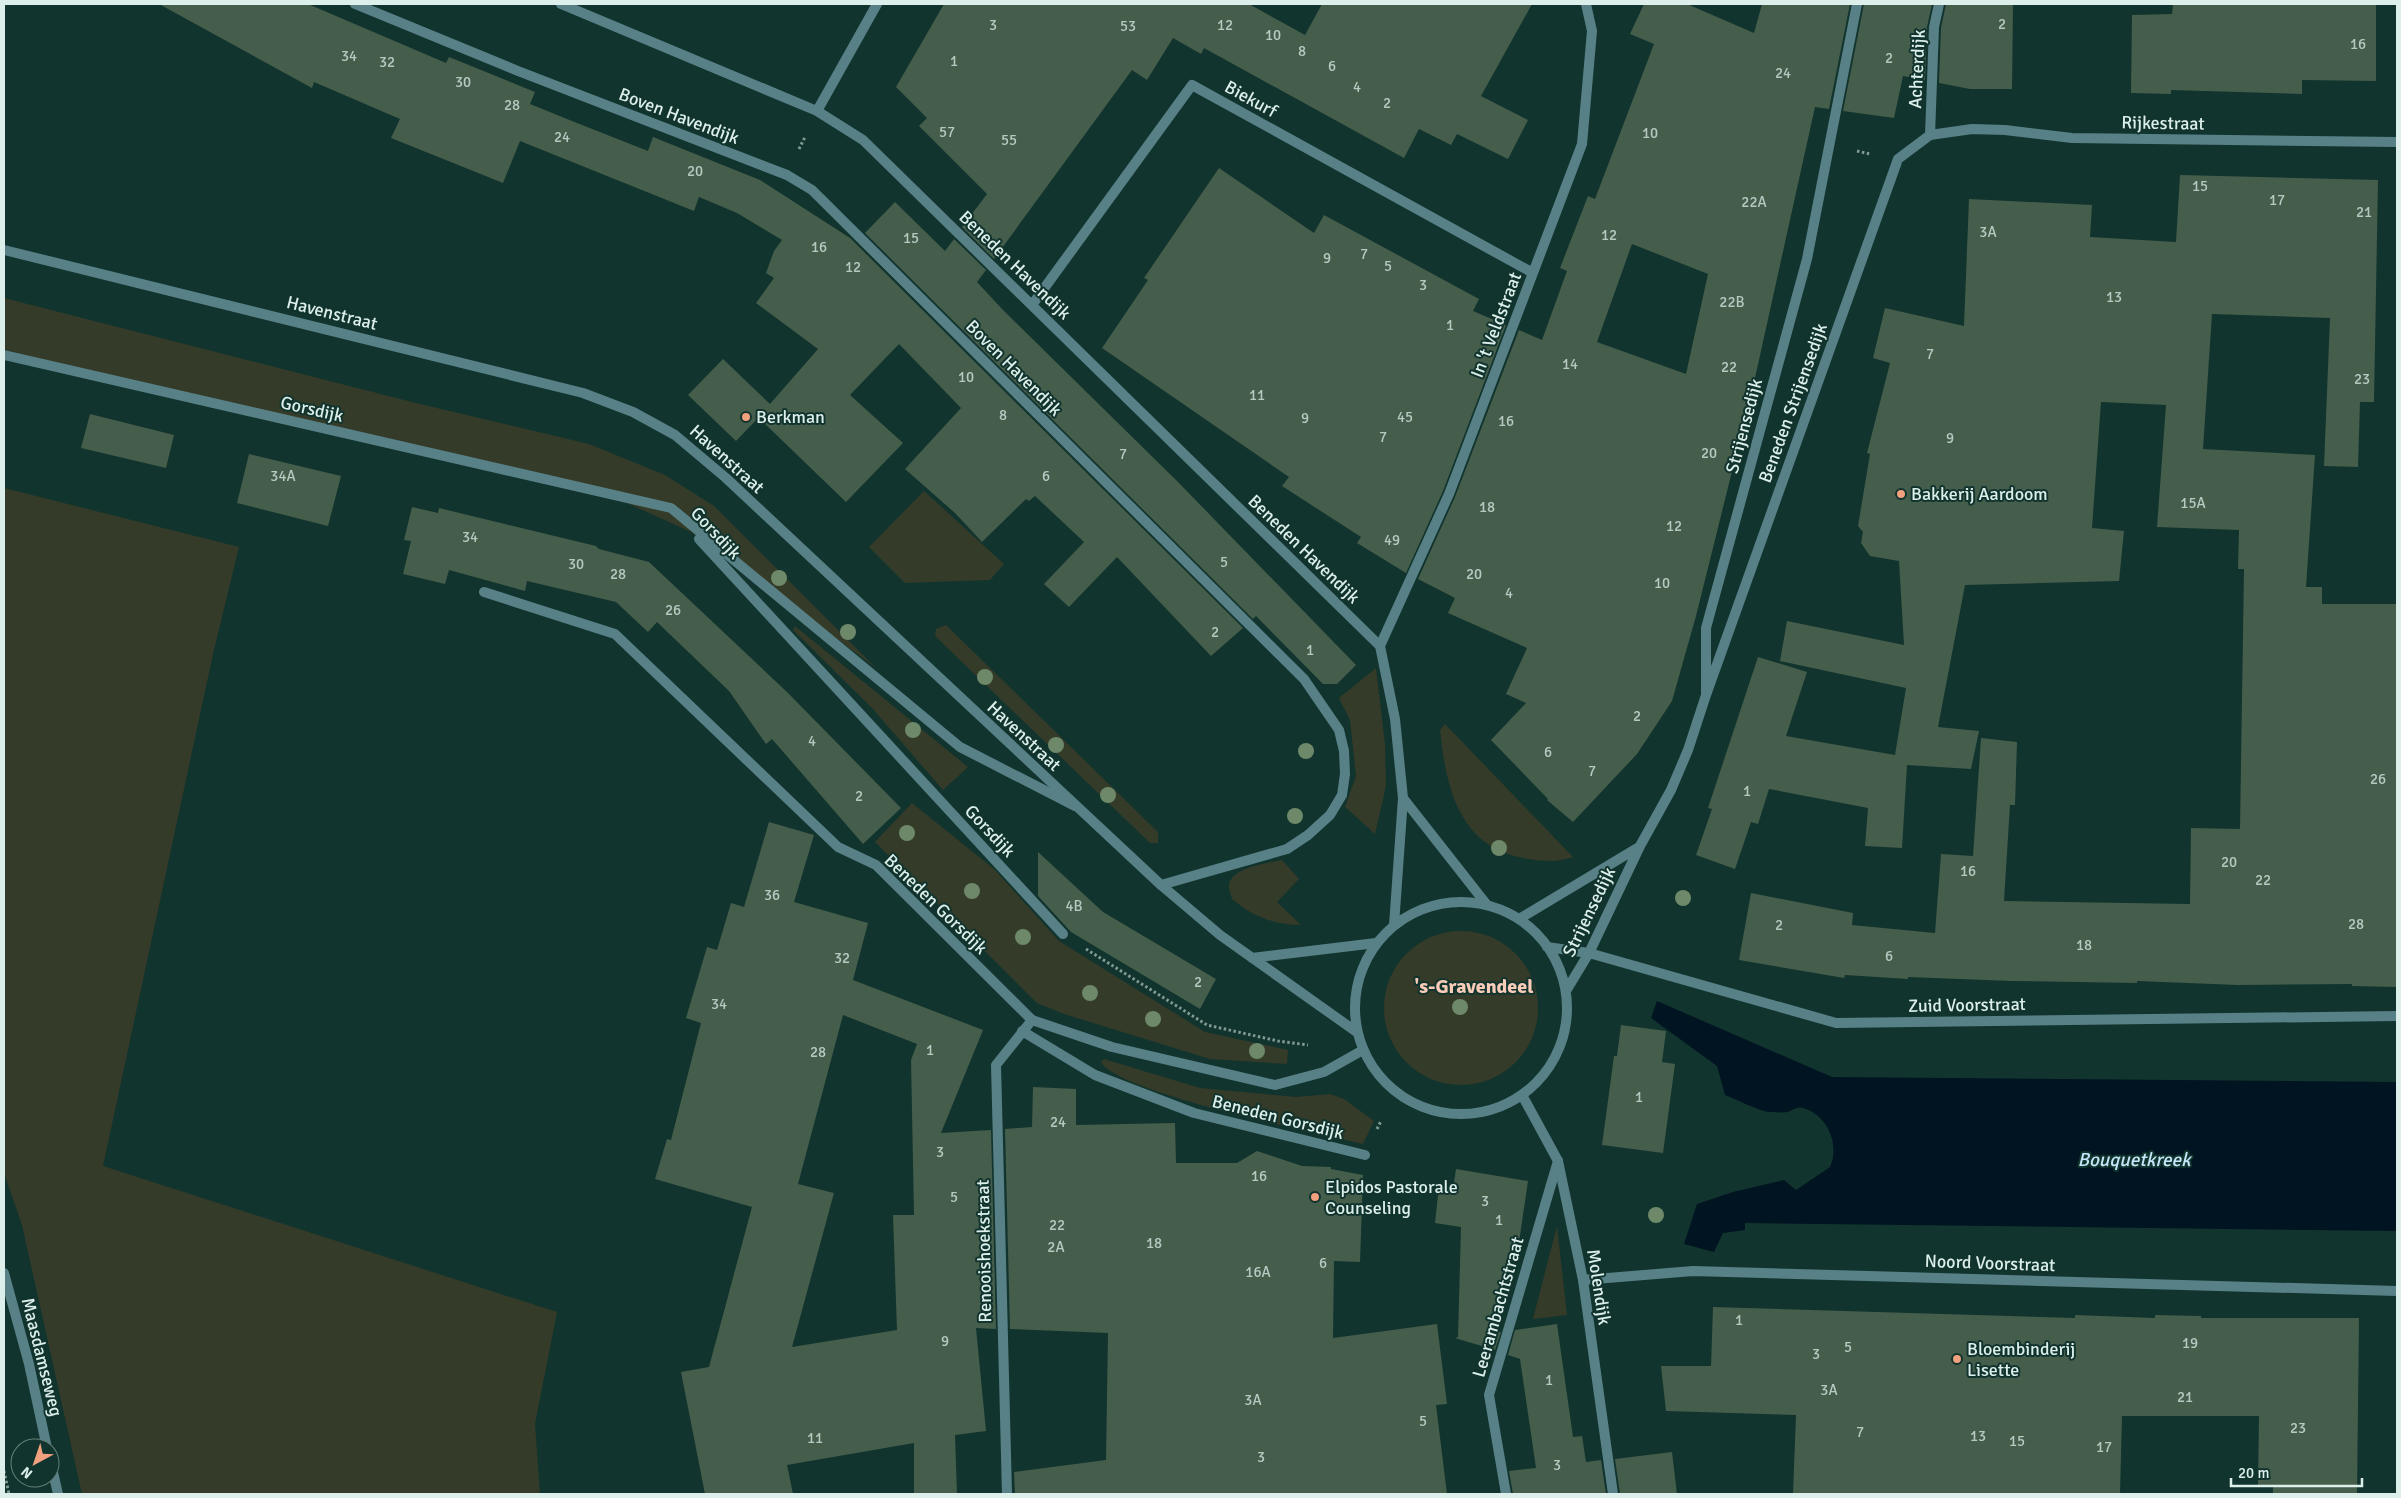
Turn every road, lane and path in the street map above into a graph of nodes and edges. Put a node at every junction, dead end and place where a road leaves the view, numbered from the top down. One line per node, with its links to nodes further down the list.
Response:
1 (355, 4): 12 (street, Boven Havendijk)
2 (561, 4): 7 (street, Beneden Havendijk)
3 (877, 4): 7 (street)
4 (1586, 4): 14 (street, In 't Veldstraat)
5 (1856, 4): 10 (street, Strijensedijk)
6 (1939, 4): 8 (street, Achterdijk)
7 (816, 111): 12 (path); 15 (street, Beneden Havendijk)
8 (1930, 135): 9 (street, Rijkestraat); 11 (street)
9 (2397, 142)
10 (1830, 146): 11 (path); 20 (street, Strijensedijk)
11 (1898, 159): 20 (street, Beneden Strijensedijk)
12 (787, 175): 24 (street, Boven Havendijk)
13 (4, 250): 22 (street, Havenstraat)
14 (1533, 273): 15 (street, Biekurf); 19 (street, In 't Veldstraat)
15 (1032, 305): 19 (street, Beneden Havendijk)
16 (4, 355): 17 (street, Gorsdijk)
17 (670, 508): 22 (street, Gorsdijk); 28 (street, Gorsdijk)
18 (484, 592): 35 (street, Beneden Gorsdijk)
19 (1380, 646): 21 (street)
20 (1706, 695): 23 (street, Strijensedijk)
21 (1403, 798): 25 (street); 27 (street)
22 (1075, 806): 24 (street, Havenstraat)
23 (1640, 846): 26 (street, Strijensedijk); 31 (street, Strijensedijk)
24 (1161, 885): 32 (street, Havenstraat)
25 (1487, 905): 26 (street); 27 (street)
26 (1518, 919): 30 (street)
27 (1394, 925): 29 (street)
28 (1063, 934): 38 (path)
29 (1376, 943): 32 (street); 37 (street)
30 (1548, 947): 31 (street, Zuid Voorstraat); 33 (street)
31 (1589, 953): 33 (street, Strijensedijk); 34 (street, Zuid Voorstraat)
32 (1252, 958): 37 (street, Havenstraat)
33 (1566, 991): 40 (street)
34 (2397, 1016)
35 (1032, 1020): 36 (street, Renooishoekstraat); 39 (street, Beneden Gorsdijk)
36 (1022, 1031): 41 (street, Beneden Gorsdijk); 49 (street, Renooishoekstraat)
37 (1358, 1033): 39 (street)
38 (1314, 1045)
39 (1364, 1050): 40 (street)
40 (1522, 1095): 42 (street, Molendijk)
41 (1366, 1155)
42 (1558, 1161): 44 (street, Molendijk); 50 (street, Leerambachtstraat)
43 (4, 1273): 46 (street, Maasdamseweg)
44 (1583, 1280): 45 (street, Noord Voorstraat); 51 (street, Molendijk)
45 (2397, 1291)
46 (45, 1438)
47 (4, 1471): 48 (path)
48 (9, 1494)
49 (1007, 1494)
50 (1506, 1494)
51 (1614, 1494)

